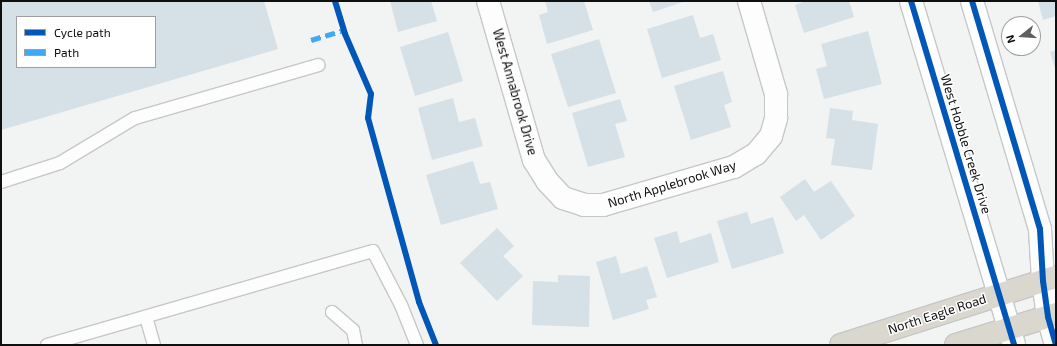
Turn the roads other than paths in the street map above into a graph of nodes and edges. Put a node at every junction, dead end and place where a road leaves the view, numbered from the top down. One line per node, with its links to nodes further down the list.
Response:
1 (488, 1): 7 (street, West Annabrook Drive)
2 (749, 1): 7 (street, North Applebrook Way)
3 (911, 1): 9 (street, West Hobble Creek Drive)
4 (972, 1): 8 (street)
5 (318, 66): 6 (lane)
6 (1, 182)
7 (563, 198)
8 (1049, 279): 9 (highway, North Eagle Road); 11 (street)
9 (999, 294): 13 (street, West Hobble Creek Drive); 18 (highway, North Eagle Road)
10 (332, 312): 16 (lane)
11 (1052, 316): 13 (highway); 20 (street)
12 (146, 317): 14 (lane); 15 (lane); 17 (lane)
13 (1012, 337): 19 (highway)
14 (47, 345)
15 (154, 345)
16 (356, 345)
17 (417, 345)
18 (841, 345)
19 (956, 345)
20 (1056, 345)

